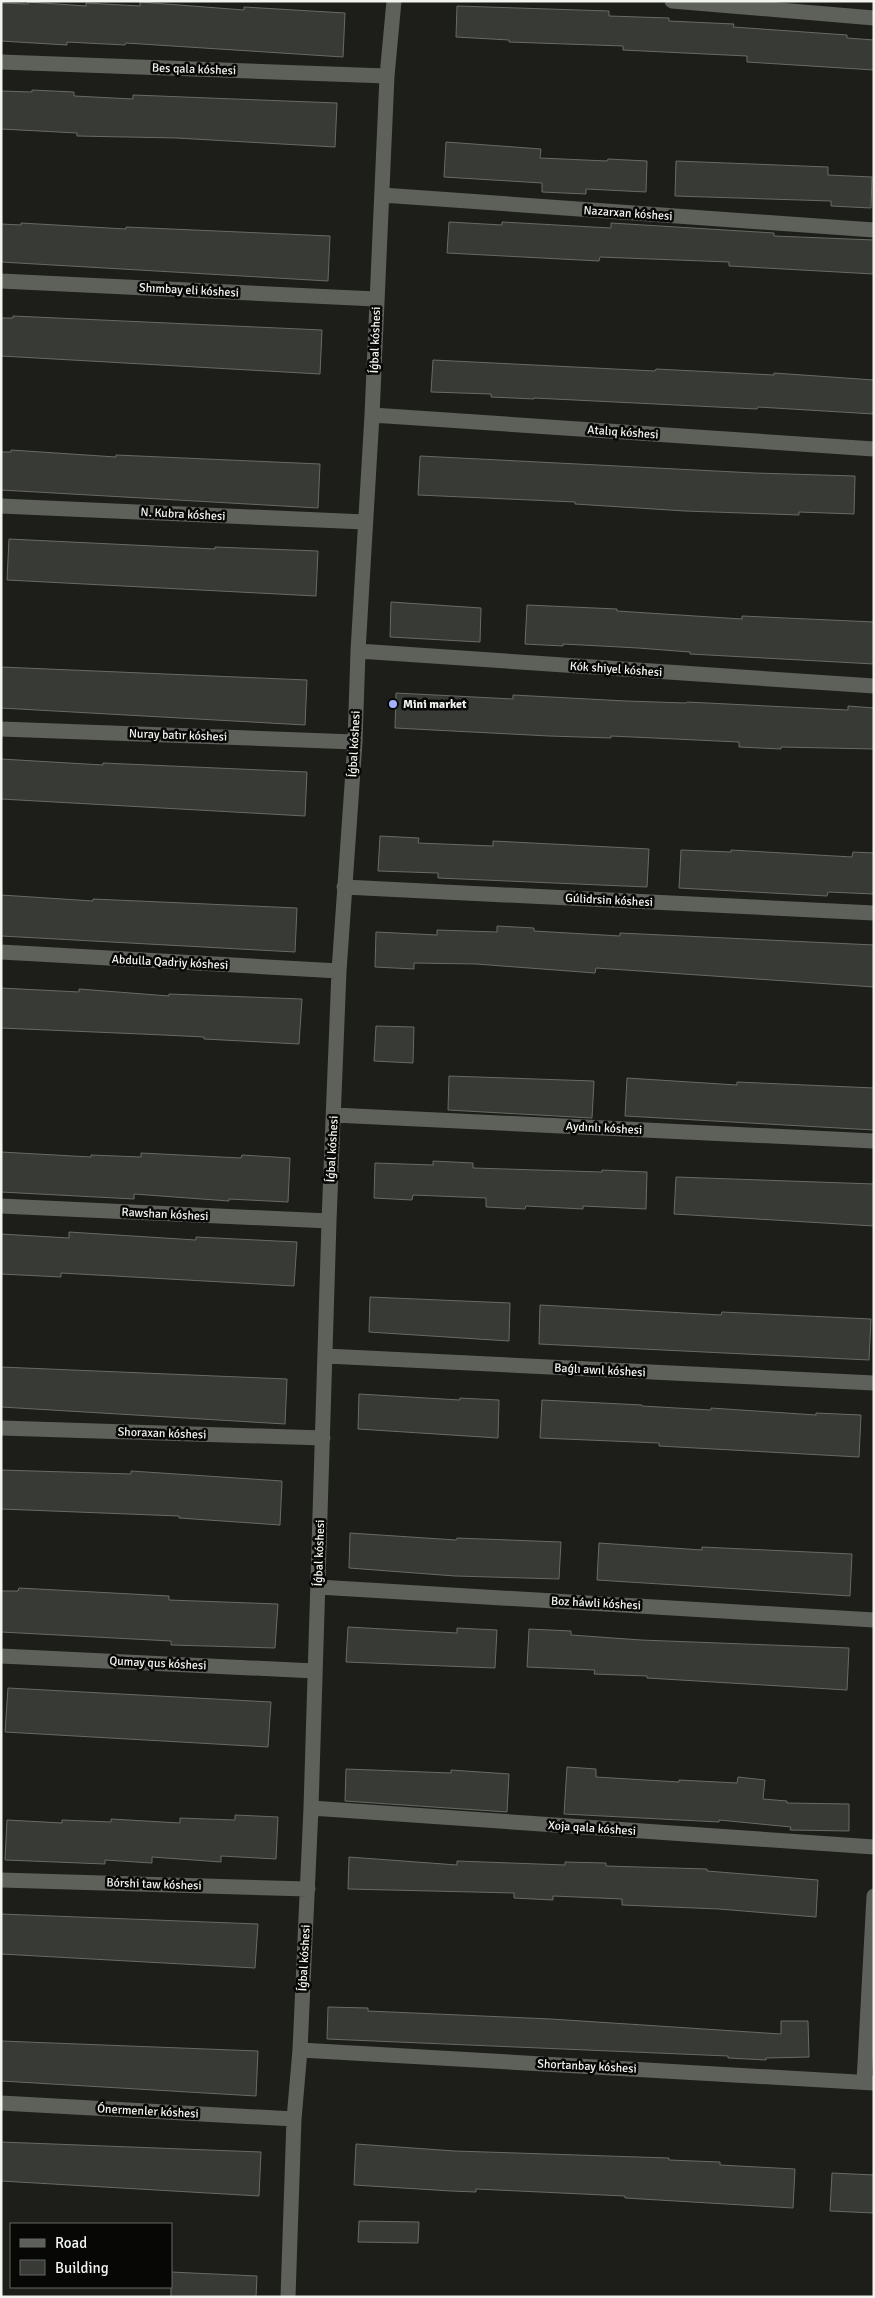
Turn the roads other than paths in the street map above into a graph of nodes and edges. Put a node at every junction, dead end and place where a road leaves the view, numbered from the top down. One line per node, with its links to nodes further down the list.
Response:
1 (394, 1): 5 (street, Íǵbal kóshesi)
2 (672, 1): 3 (street)
3 (874, 18)
4 (1, 62): 5 (street, Bes qala kóshesi)
5 (387, 76): 6 (street, Íǵbal kóshesi)
6 (382, 196): 7 (street, Nazarxan kóshesi); 9 (street, Íǵbal kóshesi)
7 (874, 230)
8 (1, 281): 9 (street, Shımbay eli kóshesi)
9 (376, 299): 10 (street, Íǵbal kóshesi)
10 (372, 416): 11 (street, Atalıq kóshesi); 13 (street, Íǵbal kóshesi)
11 (874, 449)
12 (1, 506): 13 (street, N. Kubra kóshesi)
13 (366, 522): 14 (street, Íǵbal kóshesi)
14 (358, 651): 15 (street, Kók shiyel kóshesi); 17 (street, Íǵbal kóshesi)
15 (874, 686)
16 (1, 729): 17 (street, Nuray batır kóshesi)
17 (356, 742): 18 (street, Íǵbal kóshesi)
18 (344, 887): 19 (street, Gúlidrsin kóshesi); 21 (street, Íǵbal kóshesi)
19 (874, 912)
20 (1, 952): 21 (street, Abdulla Qadriy kóshesi)
21 (339, 971): 22 (street, Íǵbal kóshesi)
22 (334, 1115): 23 (street, Aydınlı kóshesi); 25 (street, Íǵbal kóshesi)
23 (874, 1141)
24 (1, 1206): 25 (street, Rawshan kóshesi)
25 (329, 1222): 26 (street, Íǵbal kóshesi)
26 (326, 1356): 27 (street, Baǵlı awıl kóshesi); 29 (street, Íǵbal kóshesi)
27 (874, 1383)
28 (1, 1428): 29 (street, Shoraxan kóshesi)
29 (323, 1438): 30 (street, Íǵbal kóshesi)
30 (318, 1586): 31 (street, Boz háwli kóshesi); 33 (street, Íǵbal kóshesi)
31 (874, 1620)
32 (1, 1656): 33 (street, Qumay qus kóshesi)
33 (315, 1671): 34 (street, Íǵbal kóshesi)
34 (311, 1808): 35 (street, Xoja qala kóshesi); 37 (street, Íǵbal kóshesi)
35 (874, 1847)
36 (1, 1880): 37 (street, Bórshi taw kóshesi)
37 (308, 1889): 39 (street, Íǵbal kóshesi)
38 (874, 1896): 40 (street)
39 (300, 2050): 40 (street, Shortanbay kóshesi); 42 (street, Íǵbal kóshesi)
40 (869, 2082)
41 (1, 2103): 42 (street, Ónermenler kóshesi)
42 (294, 2119): 43 (street, Íǵbal kóshesi)
43 (288, 2297)

